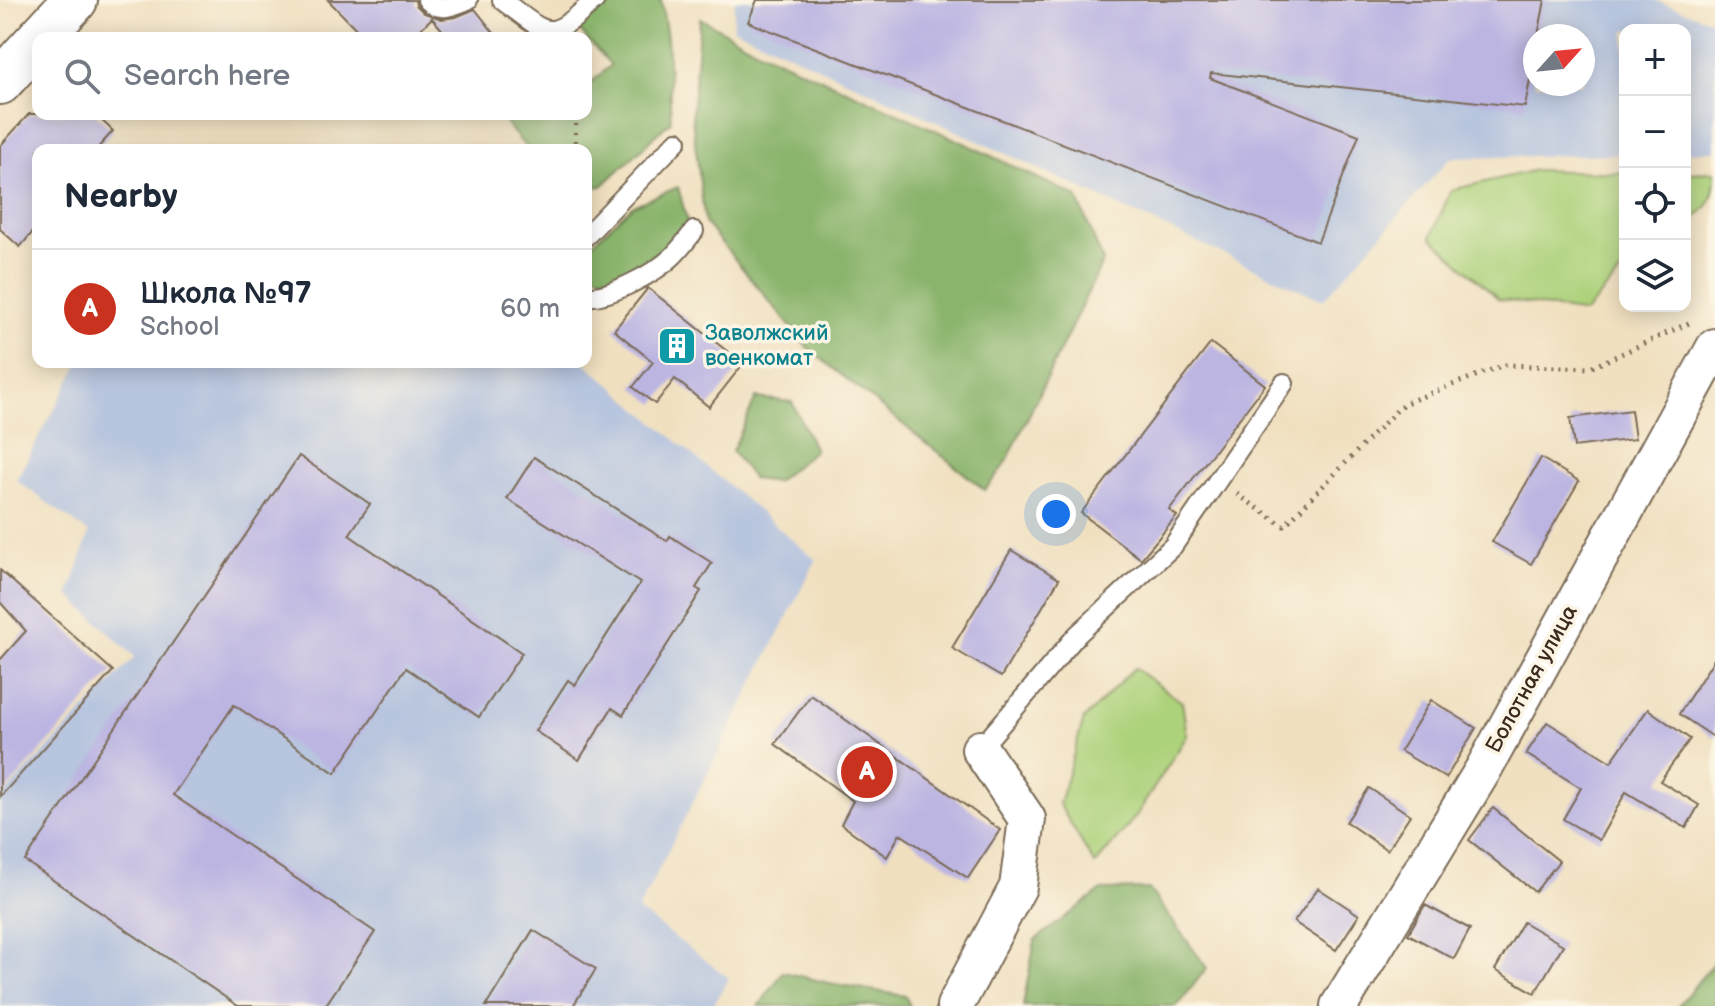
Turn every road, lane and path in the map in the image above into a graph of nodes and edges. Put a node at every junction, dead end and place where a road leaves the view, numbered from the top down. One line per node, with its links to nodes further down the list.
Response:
1 (75, 0): 6 (street)
2 (427, 0): 3 (lane)
3 (468, 0)
4 (502, 0): 5 (lane)
5 (595, 0)
6 (45, 32)
7 (32, 47): 8 (street)
8 (0, 82)
9 (576, 120): 11 (path)
10 (677, 141): 12 (lane)
11 (575, 144)
12 (592, 230)
13 (694, 231): 14 (lane)
14 (592, 297)
15 (1708, 332): 17 (path); 20 (street, Болотная улица)
16 (1284, 383): 17 (lane)
17 (1217, 480): 18 (lane)
18 (980, 749): 19 (street)
19 (955, 1006)
20 (1339, 1006)

